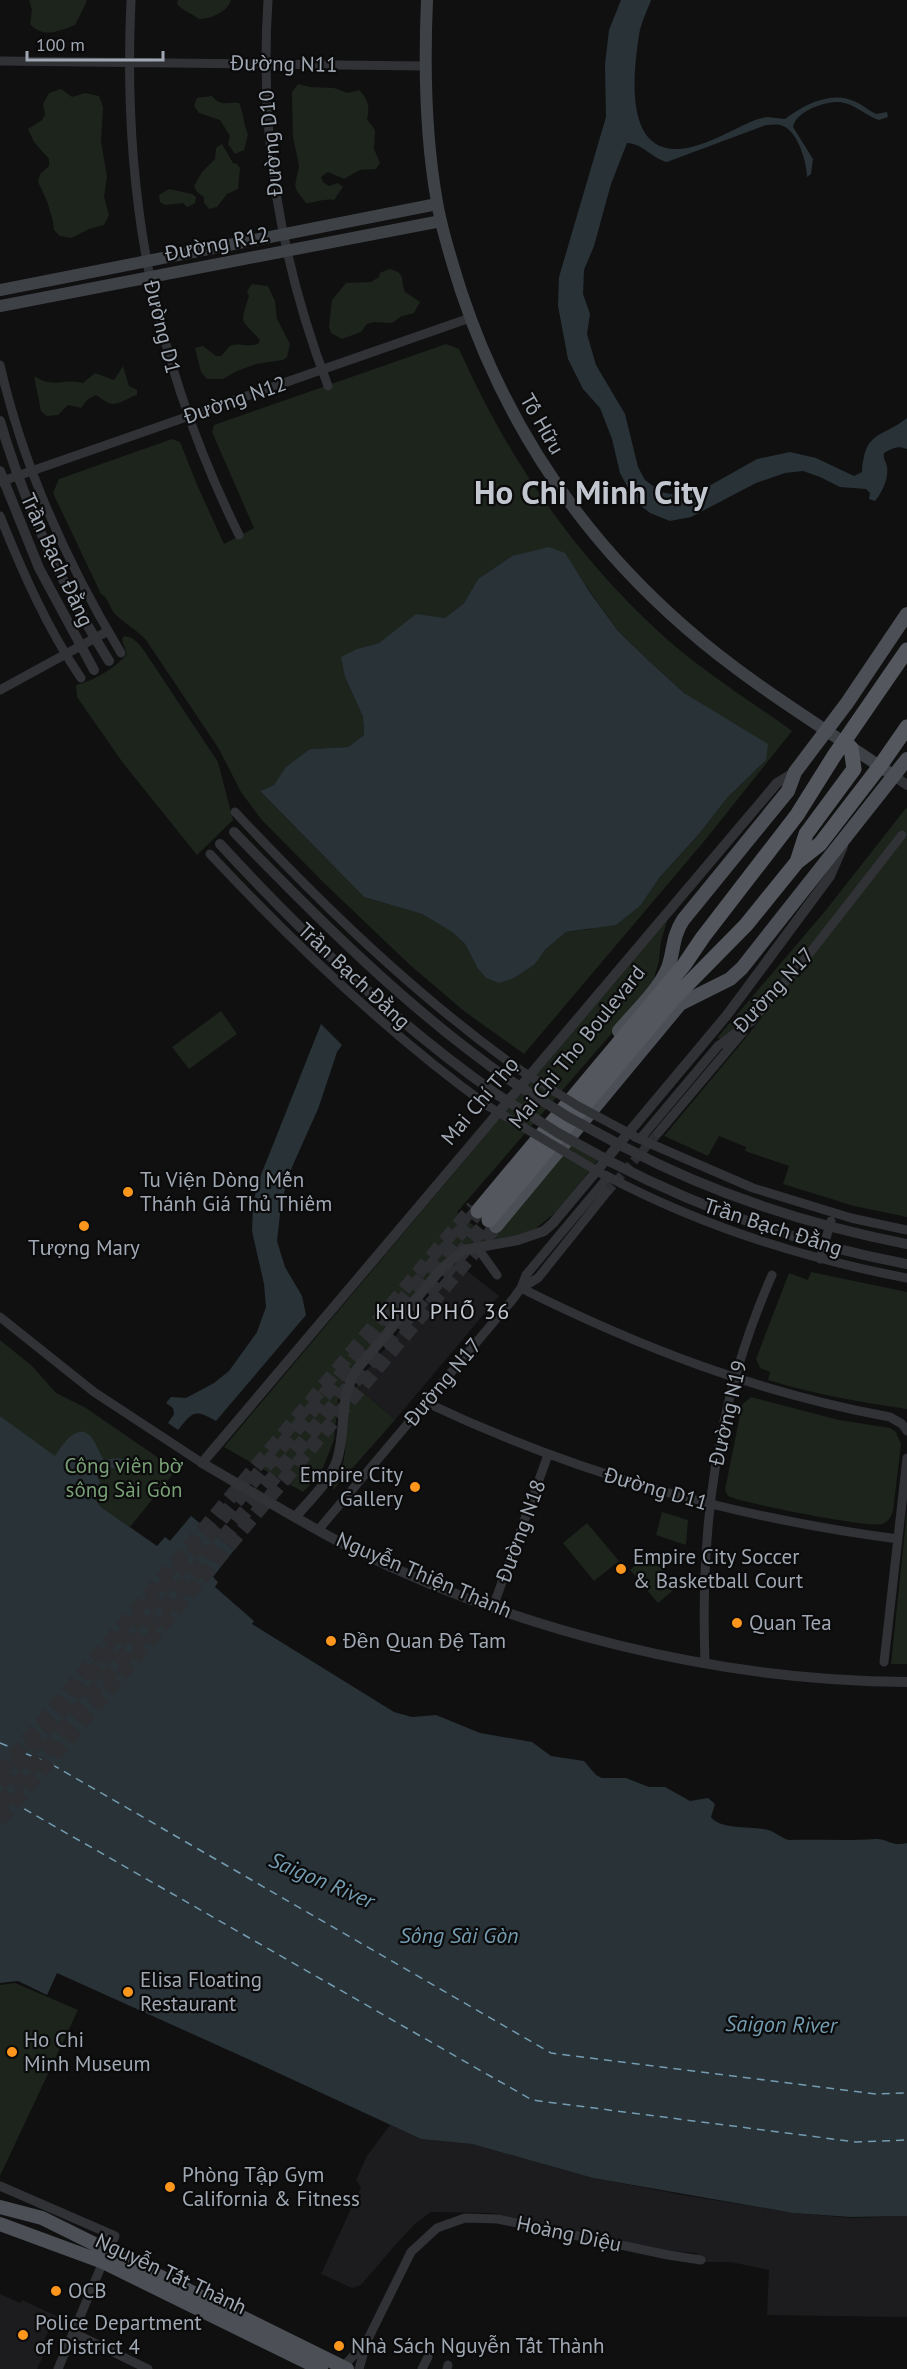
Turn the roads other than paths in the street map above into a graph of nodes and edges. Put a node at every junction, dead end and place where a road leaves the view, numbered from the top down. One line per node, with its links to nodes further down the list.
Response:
1 (131, 0): 5 (street, Đường D1)
2 (268, 0): 6 (street, Đường D10)
3 (427, 0): 7 (main road, Tố Hữu)
4 (0, 61): 5 (street, Đường N11)
5 (129, 63): 6 (street, Đường N11); 12 (street, Đường D1)
6 (265, 64): 7 (street, Đường N11); 10 (street, Đường D10)
7 (425, 66): 8 (main road, Tố Hữu)
8 (437, 204): 9 (main road, Tố Hữu); 10 (main road, Đường R12)
9 (441, 221): 11 (main road, Đường R12); 16 (main road, Tố Hữu)
10 (282, 234): 11 (street, Đường D10); 12 (main road, Đường R12)
11 (286, 251): 13 (main road, Đường R12); 18 (street, Đường D10)
12 (146, 261): 13 (street, Đường D1); 14 (main road, Đường R12)
13 (149, 277): 15 (main road, Đường R12); 20 (street, Đường D1)
14 (0, 290)
15 (0, 306)
16 (470, 318): 18 (street, Đường N12); 39 (main road, Tố Hữu)
17 (0, 365): 22 (street)
18 (322, 370): 19 (street, Đường D10); 20 (street, Đường N12)
19 (328, 386)
20 (188, 416): 22 (street, Đường N12); 26 (street, Đường D1)
21 (0, 421): 23 (street, Trần Bạch Đằng)
22 (33, 471): 23 (street, Đường N12); 28 (street)
23 (18, 476): 24 (street, Đường N12); 29 (street, Trần Bạch Đằng)
24 (1, 478): 30 (street, Trần Bạch Đằng)
25 (0, 516): 33 (street)
26 (239, 535)
27 (907, 615): 39 (main road, Mai Chi Tho Boulevard)
28 (108, 631): 29 (street); 32 (street)
29 (95, 638): 30 (street); 34 (street, Trần Bạch Đằng)
30 (80, 646): 33 (street); 35 (street, Trần Bạch Đằng)
31 (907, 650): 40 (highway, Mai Chi Tho Boulevard)
32 (121, 653)
33 (65, 654): 36 (street); 37 (street)
34 (109, 661)
35 (94, 670)
36 (81, 678)
37 (0, 690)
38 (907, 727): 42 (highway, Mai Chi Tho Boulevard)
39 (826, 730): 40 (main road, Tố Hữu); 43 (main road, Mai Chi Tho Boulevard)
40 (844, 741): 42 (main road, Tố Hữu); 52 (highway); 67 (highway, Mai Chi Tho Boulevard)
41 (907, 759): 44 (main road)
42 (880, 766): 44 (main road, Tố Hữu); 52 (highway, Mai Chi Tho Boulevard)
43 (795, 772): 67 (main road, Mai Chi Tho Boulevard); 85 (street, Mai Chí Thọ)
44 (894, 776): 45 (street, Tố Hữu); 48 (main road)
45 (907, 785)
46 (236, 812): 53 (street)
47 (234, 832): 54 (street, Trần Bạch Đằng)
48 (847, 836): 67 (main road); 72 (street)
49 (902, 836): 57 (street, Đường N17)
50 (220, 844): 55 (street, Trần Bạch Đằng)
51 (210, 854): 56 (street)
52 (797, 862): 67 (highway, Mai Chi Tho Boulevard)
53 (364, 942): 54 (street); 58 (street)
54 (354, 952): 59 (street, Trần Bạch Đằng)
55 (341, 966): 56 (street); 60 (street, Trần Bạch Đằng)
56 (331, 976): 61 (street)
57 (752, 1021): 62 (street); 63 (street, Đường N17)
58 (506, 1060): 59 (street); 63 (street, bridge)
59 (496, 1071): 68 (street, Trần Bạch Đằng, bridge)
60 (484, 1086): 61 (street); 71 (street, Trần Bạch Đằng, bridge)
61 (475, 1096): 64 (street, bridge)
62 (658, 1133)
63 (637, 1138): 66 (street)
64 (605, 1175): 73 (street); 78 (street, Đường N17)
65 (607, 1192): 78 (street)
66 (833, 1213): 68 (street); 69 (street)
67 (484, 1216)
68 (830, 1226): 70 (street, Trần Bạch Đằng); 71 (street)
69 (907, 1230)
70 (907, 1244)
71 (824, 1245): 73 (street); 74 (street, Trần Bạch Đằng)
72 (477, 1247): 75 (street); 87 (street)
73 (820, 1259): 77 (street)
74 (907, 1264)
75 (497, 1275)
76 (772, 1275): 80 (street, Đường N19)
77 (907, 1278)
78 (521, 1288): 80 (street); 81 (street, Đường N17)
79 (0, 1317): 85 (street, Nguyễn Thiện Thành)
80 (734, 1378): 82 (street); 86 (street, Đường N19)
81 (425, 1402): 83 (street, Đường D11); 88 (street, Đường N17)
82 (907, 1431)
83 (548, 1455): 86 (street, Đường D11); 90 (street, Đường N18)
84 (907, 1458): 89 (street)
85 (202, 1463): 87 (street, Nguyễn Thiện Thành)
86 (709, 1505): 89 (street, Đường D11); 92 (street, Đường N19)
87 (296, 1516): 88 (street, Nguyễn Thiện Thành)
88 (319, 1529): 90 (street, Nguyễn Thiện Thành)
89 (898, 1539): 91 (street)
90 (493, 1607): 92 (street, Nguyễn Thiện Thành)
91 (884, 1662)
92 (705, 1663): 93 (street, Nguyễn Thiện Thành)
93 (907, 1682)
94 (0, 2186): 96 (street)
95 (0, 2207): 96 (main road)
96 (66, 2222): 98 (main road)
97 (0, 2224): 98 (main road, Nguyễn Tất Thành)
98 (106, 2257): 100 (street); 104 (main road); 107 (main road, Nguyễn Tất Thành)
99 (701, 2260): 101 (street)
100 (74, 2333): 103 (street); 105 (street)
101 (367, 2341): 104 (street); 108 (street)
102 (428, 2358): 109 (street)
103 (126, 2364): 106 (street)
104 (344, 2368)
105 (58, 2369)
106 (148, 2369)
107 (321, 2369)
108 (359, 2369)
109 (422, 2369)

